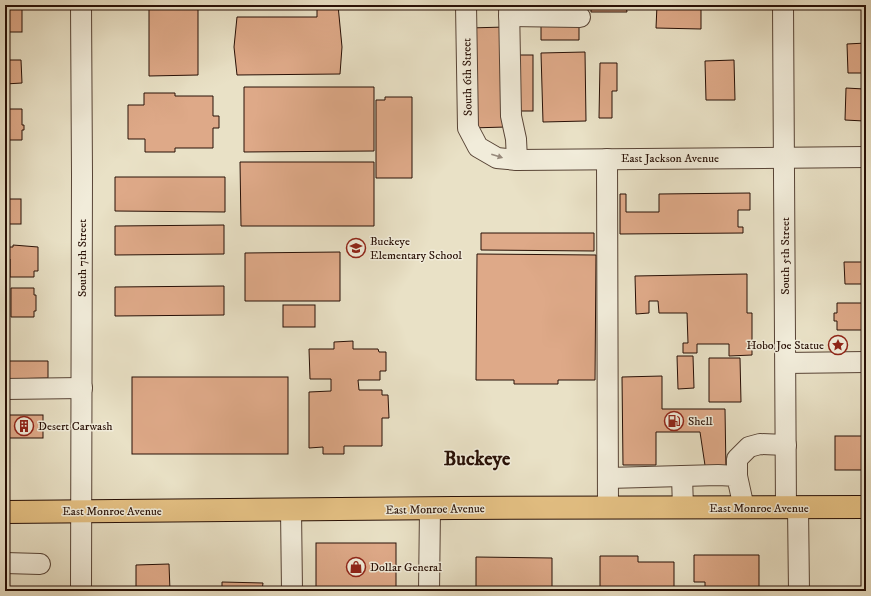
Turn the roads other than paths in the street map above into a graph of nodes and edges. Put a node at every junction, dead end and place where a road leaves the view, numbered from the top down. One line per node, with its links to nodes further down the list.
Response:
1 (80, 5): 13 (street, South 7th Street)
2 (466, 5): 6 (street, South 6th Street)
3 (784, 5): 8 (street, South 5th Street)
4 (509, 11): 5 (street); 10 (street)
5 (580, 17)
6 (478, 148): 10 (street, East Jackson Avenue, one-way to 10)
7 (866, 157): 8 (street, East Jackson Avenue)
8 (785, 158): 9 (street, East Jackson Avenue); 12 (street, South 5th Street)
9 (606, 159): 10 (street, East Jackson Avenue); 18 (street)
10 (517, 160)
11 (866, 362): 12 (street)
12 (786, 363): 15 (street, South 5th Street)
13 (82, 388): 14 (street); 27 (street, South 7th Street)
14 (5, 389)
15 (786, 445): 17 (street); 23 (street, South 5th Street)
16 (682, 476): 17 (street); 18 (street); 21 (street)
17 (737, 476): 22 (street)
18 (608, 478): 20 (street)
19 (866, 507): 23 (main road, East Monroe Avenue)
20 (608, 508): 21 (main road, East Monroe Avenue); 24 (main road, East Monroe Avenue)
21 (683, 508): 22 (main road, East Monroe Avenue)
22 (744, 508): 23 (main road, East Monroe Avenue)
23 (792, 508): 33 (street, South 5th Street)
24 (430, 509): 25 (main road, East Monroe Avenue); 32 (street)
25 (291, 510): 27 (main road, East Monroe Avenue); 31 (street)
26 (5, 512): 27 (main road, East Monroe Avenue)
27 (82, 512): 30 (street, South 7th Street)
28 (5, 563): 29 (street)
29 (40, 564)
30 (81, 591)
31 (292, 591)
32 (429, 591)
33 (800, 591)

